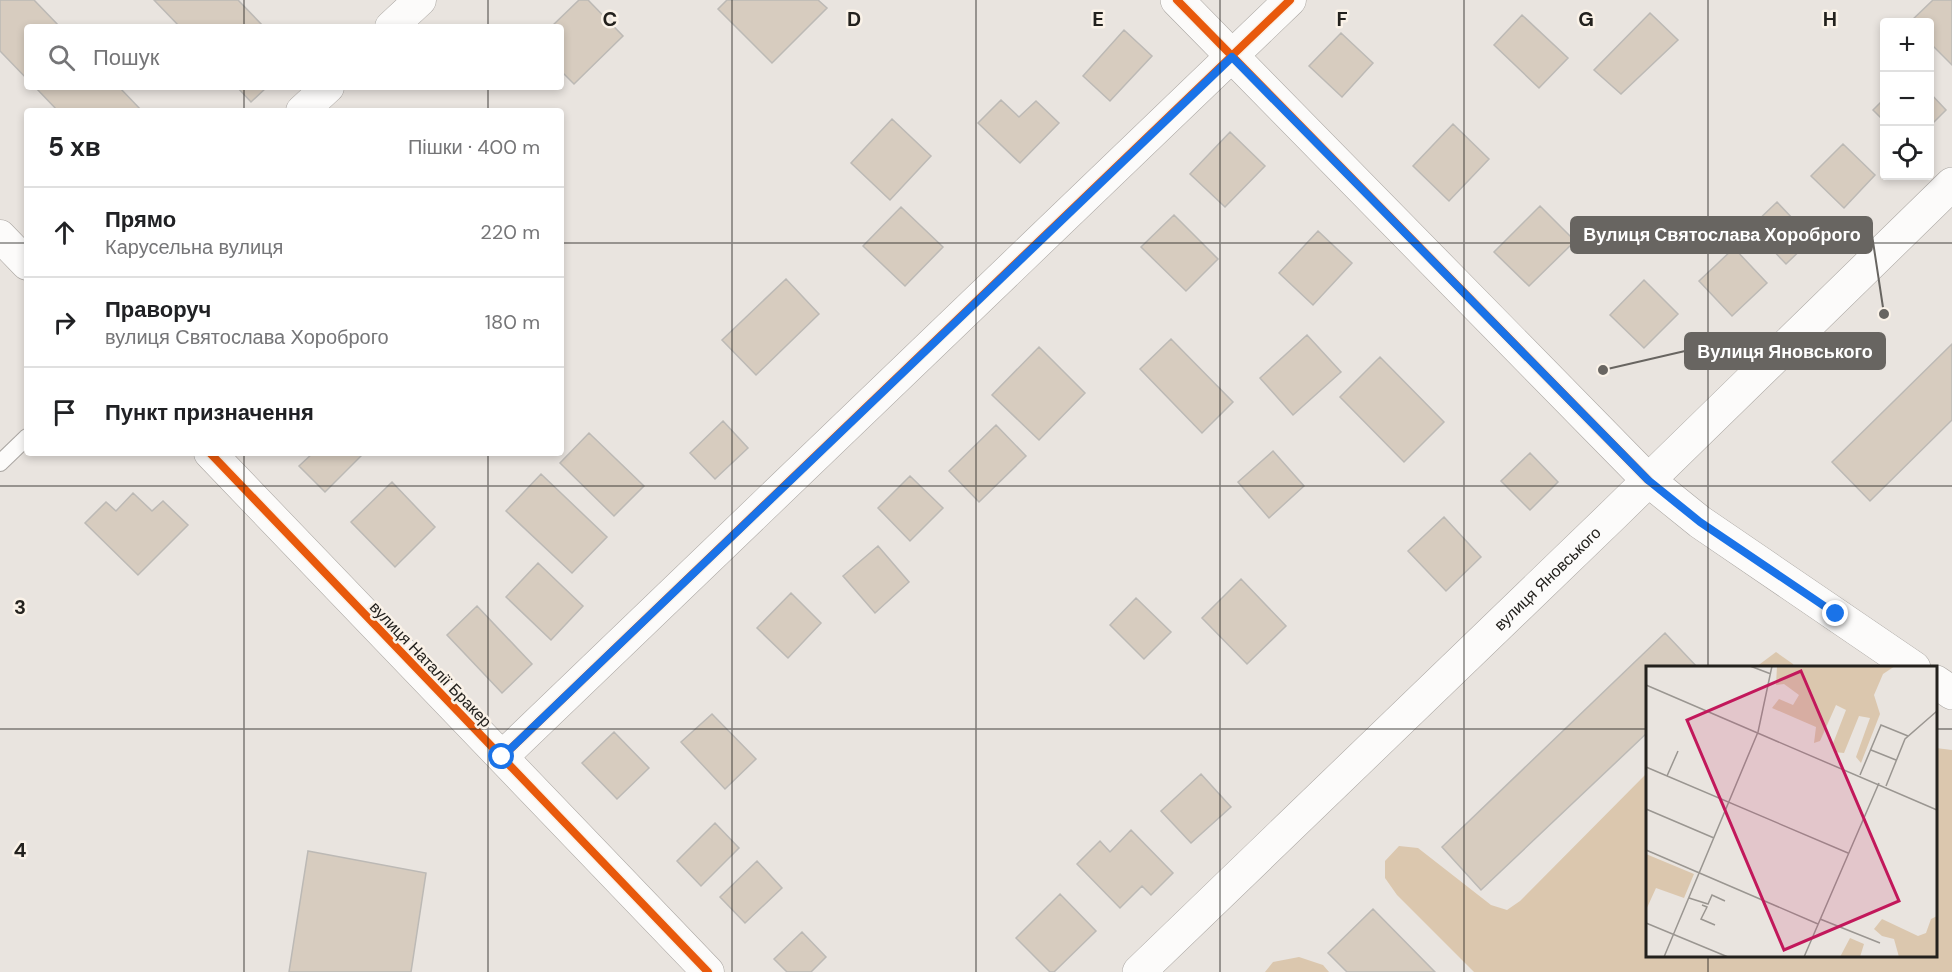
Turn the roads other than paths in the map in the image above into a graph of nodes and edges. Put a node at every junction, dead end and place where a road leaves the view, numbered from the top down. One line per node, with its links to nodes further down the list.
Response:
1 (420, 0): 4 (street)
2 (1177, 0): 5 (main road)
3 (1290, 0): 5 (street)
4 (394, 24)
5 (1232, 57): 14 (main road); 18 (street)
6 (325, 90): 7 (street)
7 (305, 108)
8 (1952, 184): 14 (main road, вулиця Яновського)
9 (0, 237): 10 (street)
10 (24, 261)
11 (24, 440): 13 (lane)
12 (213, 456): 18 (street, вулиця Наталії Бракер)
13 (0, 463)
14 (1648, 480): 15 (main road); 20 (main road, вулиця Яновського)
15 (1911, 666)
16 (1937, 683): 17 (main road)
17 (1952, 693)
18 (502, 757): 19 (street, вулиця Наталії Бракер)
19 (708, 972)
20 (1139, 972)

